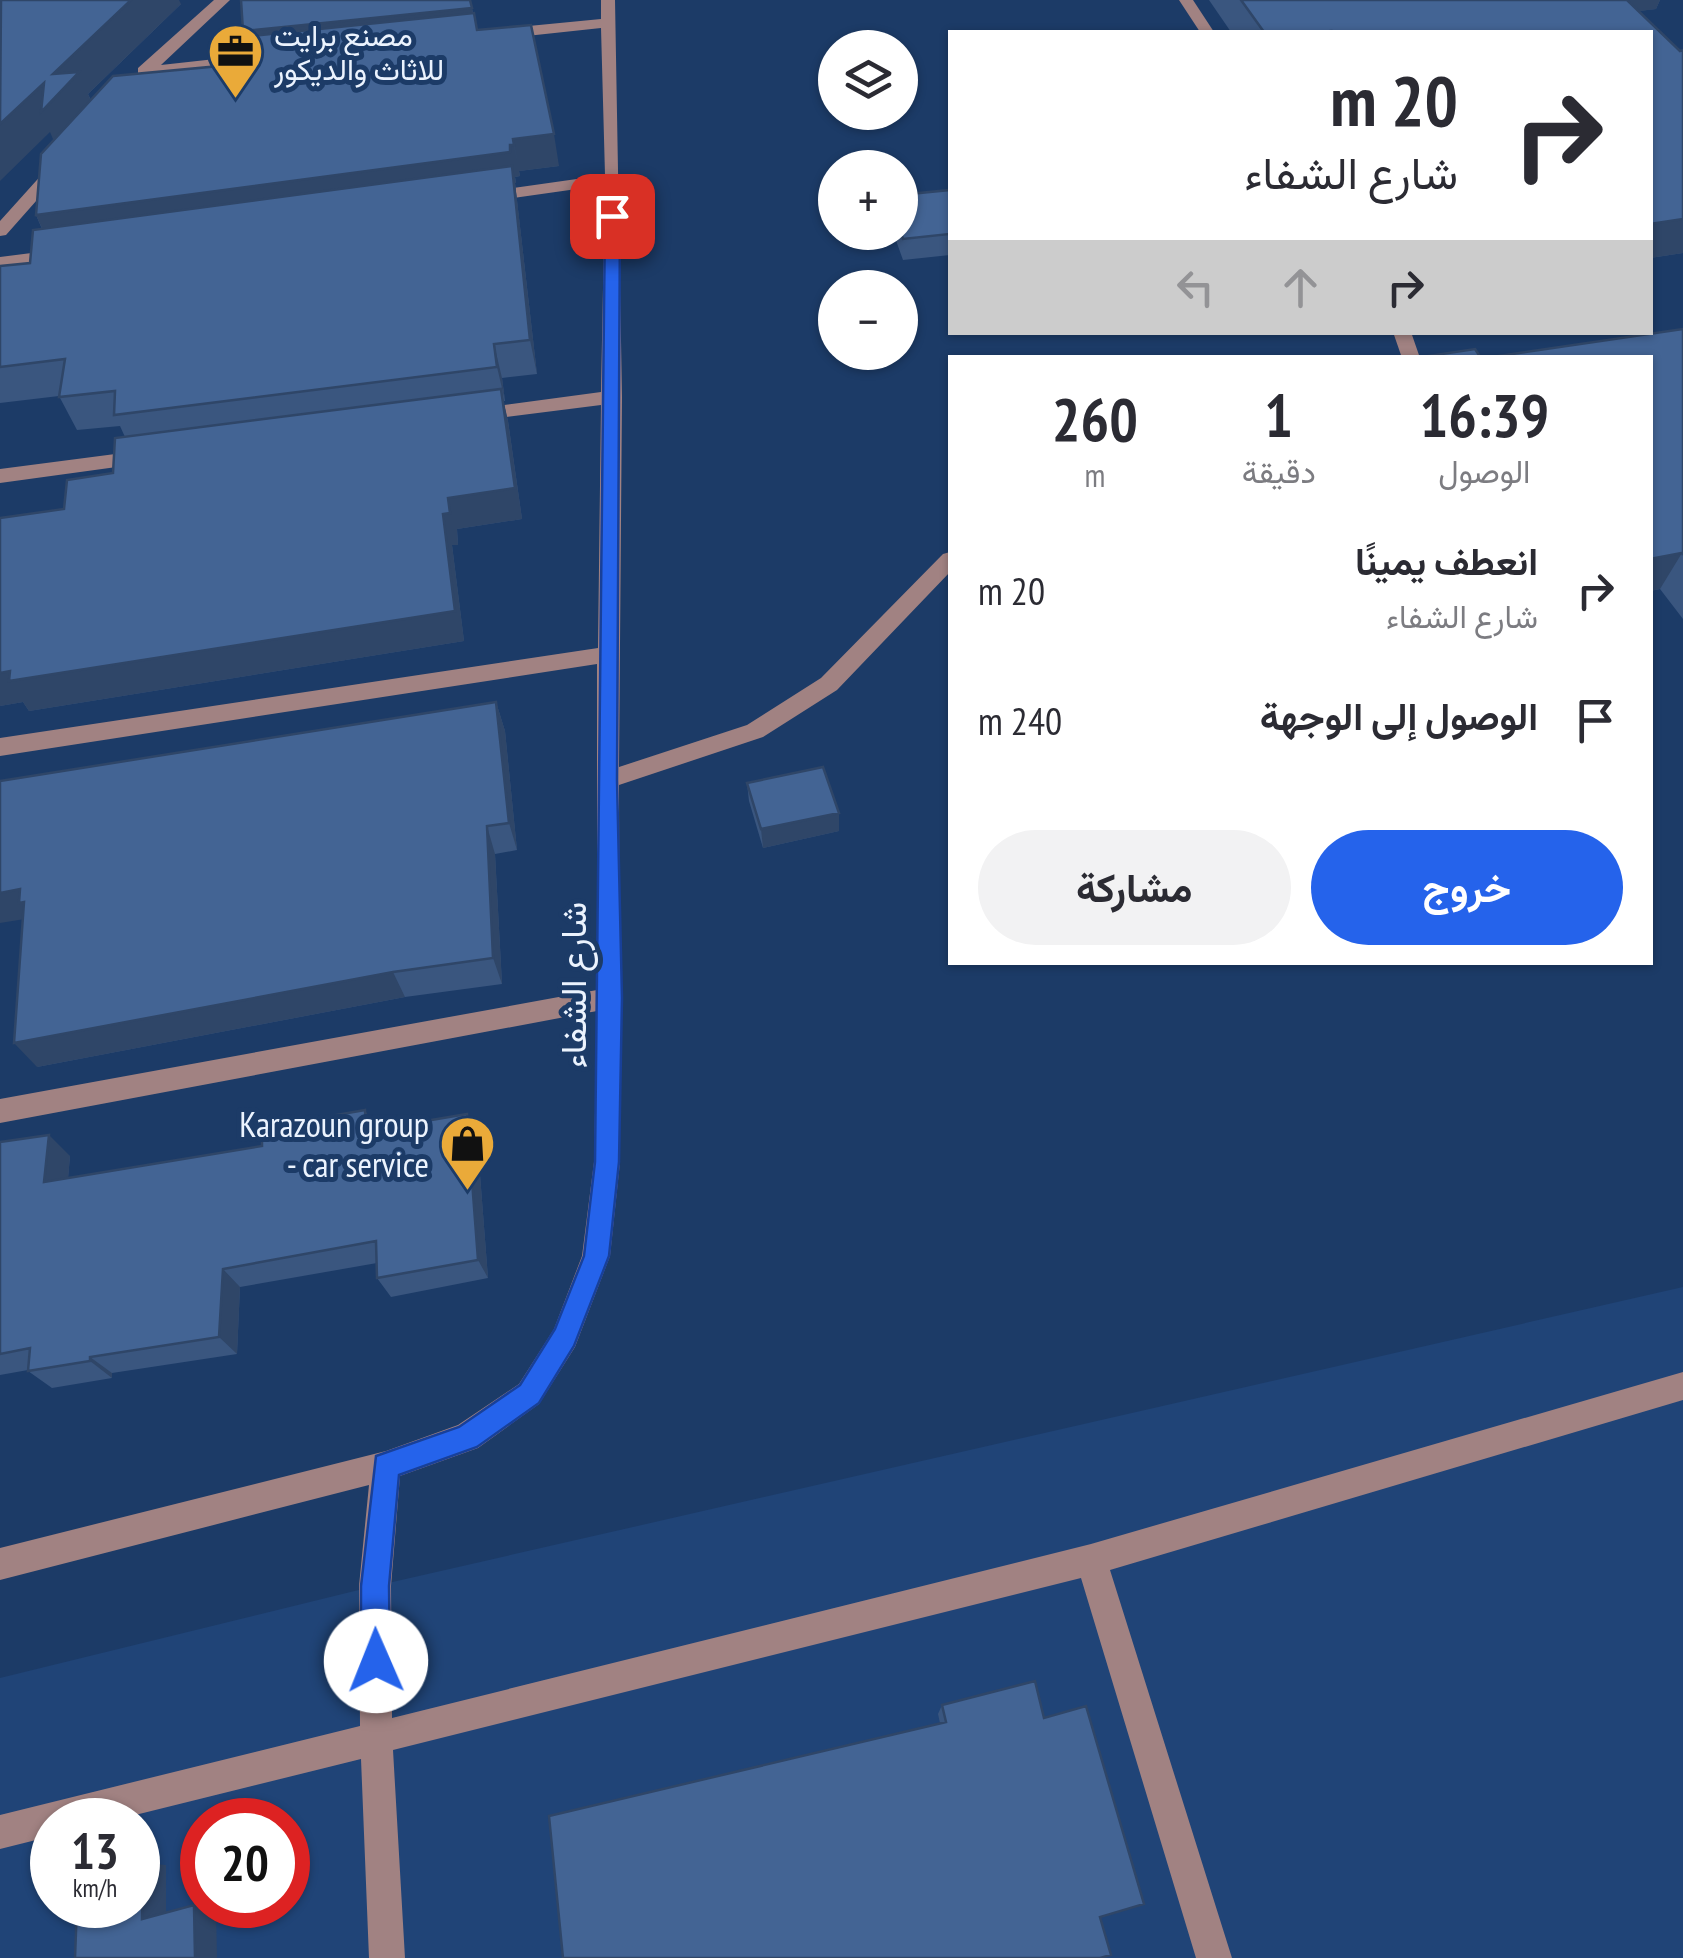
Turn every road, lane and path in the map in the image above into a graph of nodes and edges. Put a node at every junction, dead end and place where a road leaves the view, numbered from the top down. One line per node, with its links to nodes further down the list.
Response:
1 (223, 0): 7 (street)
2 (1186, 0): 4 (street)
3 (608, 11): 5 (street); 10 (street, شارع الشفاء)
4 (1205, 30)
5 (473, 37)
6 (280, 57): 7 (street)
7 (144, 71): 8 (street)
8 (131, 86)
9 (78, 144): 12 (street)
10 (613, 179): 11 (street); 15 (street, شارع الشفاء)
11 (474, 198)
12 (0, 232)
13 (79, 252): 14 (street)
14 (0, 262)
15 (612, 398): 16 (street); 20 (street, شارع الشفاء)
16 (454, 418)
17 (158, 456): 18 (street)
18 (0, 476)
19 (948, 561): 22 (street)
20 (611, 654): 21 (street); 22 (street, شارع الشفاء)
21 (0, 748)
22 (607, 780): 23 (street, شارع الشفاء)
23 (610, 998): 24 (street); 26 (street, شارع الشفاء)
24 (0, 1111)
25 (1683, 1386): 27 (street)
26 (386, 1466): 28 (street, شارع الشفاء); 29 (street)
27 (1091, 1560): 29 (street); 32 (street)
28 (0, 1564)
29 (376, 1736): 30 (street); 31 (street)
30 (0, 1832)
31 (387, 1958)
32 (1214, 1958)

